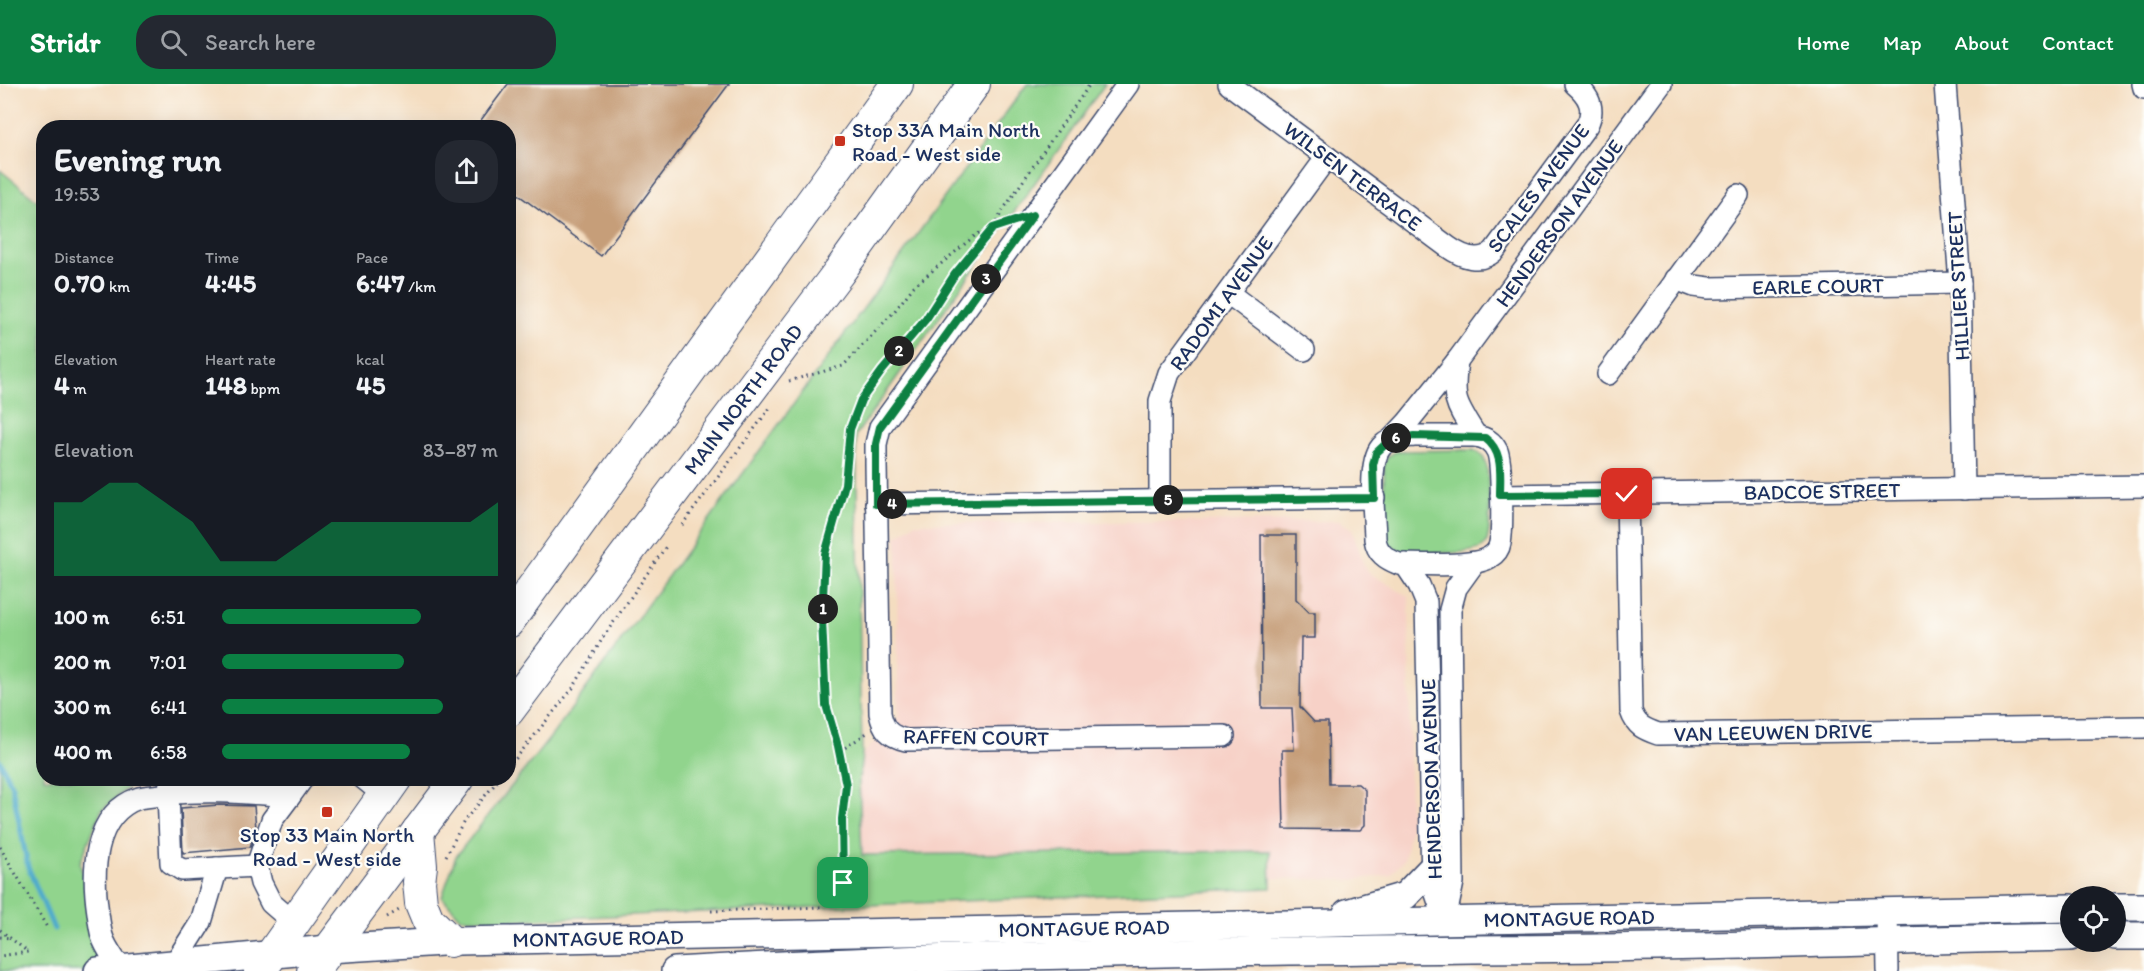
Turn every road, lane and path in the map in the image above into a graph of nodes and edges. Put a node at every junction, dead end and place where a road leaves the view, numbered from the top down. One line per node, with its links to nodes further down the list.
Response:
1 (897, 84): 35 (highway)
2 (974, 84): 36 (highway, MAIN NORTH ROAD)
3 (1090, 84): 12 (path)
4 (1128, 84): 11 (street)
5 (1229, 84): 9 (street, WILSEN TERRACE)
6 (1575, 84): 13 (street, SCALES AVENUE)
7 (1661, 84): 18 (street, HENDERSON AVENUE)
8 (1945, 84): 15 (street, HILLIER STREET)
9 (1327, 157): 13 (street, WILSEN TERRACE); 16 (street, RADOMI AVENUE)
10 (1738, 195): 14 (street)
11 (1033, 215): 12 (path); 30 (street)
12 (993, 228): 20 (path); 40 (path)
13 (1481, 258)
14 (1676, 279): 15 (street, EARLE COURT); 19 (street)
15 (1960, 283): 25 (street, HILLIER STREET)
16 (1228, 293): 17 (street); 29 (street, RADOMI AVENUE)
17 (1304, 350)
18 (1456, 362): 22 (street); 23 (street, HENDERSON AVENUE)
19 (1608, 374)
20 (784, 389)
21 (771, 406): 31 (path)
22 (1476, 436): 23 (street); 27 (street)
23 (1390, 440): 28 (street)
24 (2144, 486): 25 (street, BADCOE STREET)
25 (1965, 489): 26 (street, BADCOE STREET)
26 (1627, 494): 27 (street, BADCOE STREET); 37 (street, VAN LEEUWEN DRIVE)
27 (1500, 495): 33 (street)
28 (1374, 498): 29 (street); 34 (street)
29 (1160, 501): 30 (street)
30 (876, 504): 39 (street, RAFFEN COURT)
31 (678, 529)
32 (671, 538): 41 (path)
33 (1474, 563): 34 (street); 60 (street, HENDERSON AVENUE)
34 (1406, 564): 53 (street, HENDERSON AVENUE)
35 (516, 611)
36 (516, 700)
37 (2144, 727)
38 (873, 729): 40 (path)
39 (1224, 736)
40 (840, 752): 58 (path)
41 (516, 758)
42 (170, 786): 47 (street); 52 (street); 80 (street)
43 (297, 786): 47 (street)
44 (380, 786): 61 (highway)
45 (452, 786): 48 (highway)
46 (493, 786): 50 (path)
47 (290, 796): 51 (street)
48 (418, 831): 72 (highway); 76 (highway)
49 (0, 848): 64 (path)
50 (443, 862)
51 (257, 866): 52 (street); 61 (street)
52 (217, 868): 77 (street)
53 (1432, 868): 60 (street, HENDERSON AVENUE); 63 (main road)
54 (406, 906): 62 (path)
55 (2126, 907): 56 (main road)
56 (2144, 907)
57 (2060, 908): 59 (main road, MONTAGUE ROAD)
58 (703, 912)
59 (1887, 912): 60 (main road, MONTAGUE ROAD); 73 (street)
60 (1445, 921): 63 (main road, MONTAGUE ROAD); 74 (main road)
61 (293, 922): 78 (highway)
62 (380, 924)
63 (1311, 924): 66 (main road, MONTAGUE ROAD)
64 (48, 929)
65 (0, 930): 71 (path)
66 (838, 933): 72 (main road, MONTAGUE ROAD); 79 (street)
67 (2126, 936): 68 (main road)
68 (2144, 936)
69 (2060, 937): 73 (main road, MONTAGUE ROAD)
70 (0, 938): 71 (path)
71 (11, 939): 75 (path)
72 (450, 941): 76 (main road, MONTAGUE ROAD)
73 (1887, 941): 74 (main road, MONTAGUE ROAD); 82 (street)
74 (1446, 949): 79 (main road, MONTAGUE ROAD)
75 (0, 956)
76 (321, 960): 78 (main road, MONTAGUE ROAD)
77 (175, 963): 78 (main road, MONTAGUE ROAD); 80 (main road, MONTAGUE ROAD)
78 (265, 963)
79 (838, 966): 81 (main road, MONTAGUE ROAD)
80 (109, 969)
81 (675, 971)
82 (1888, 971)

